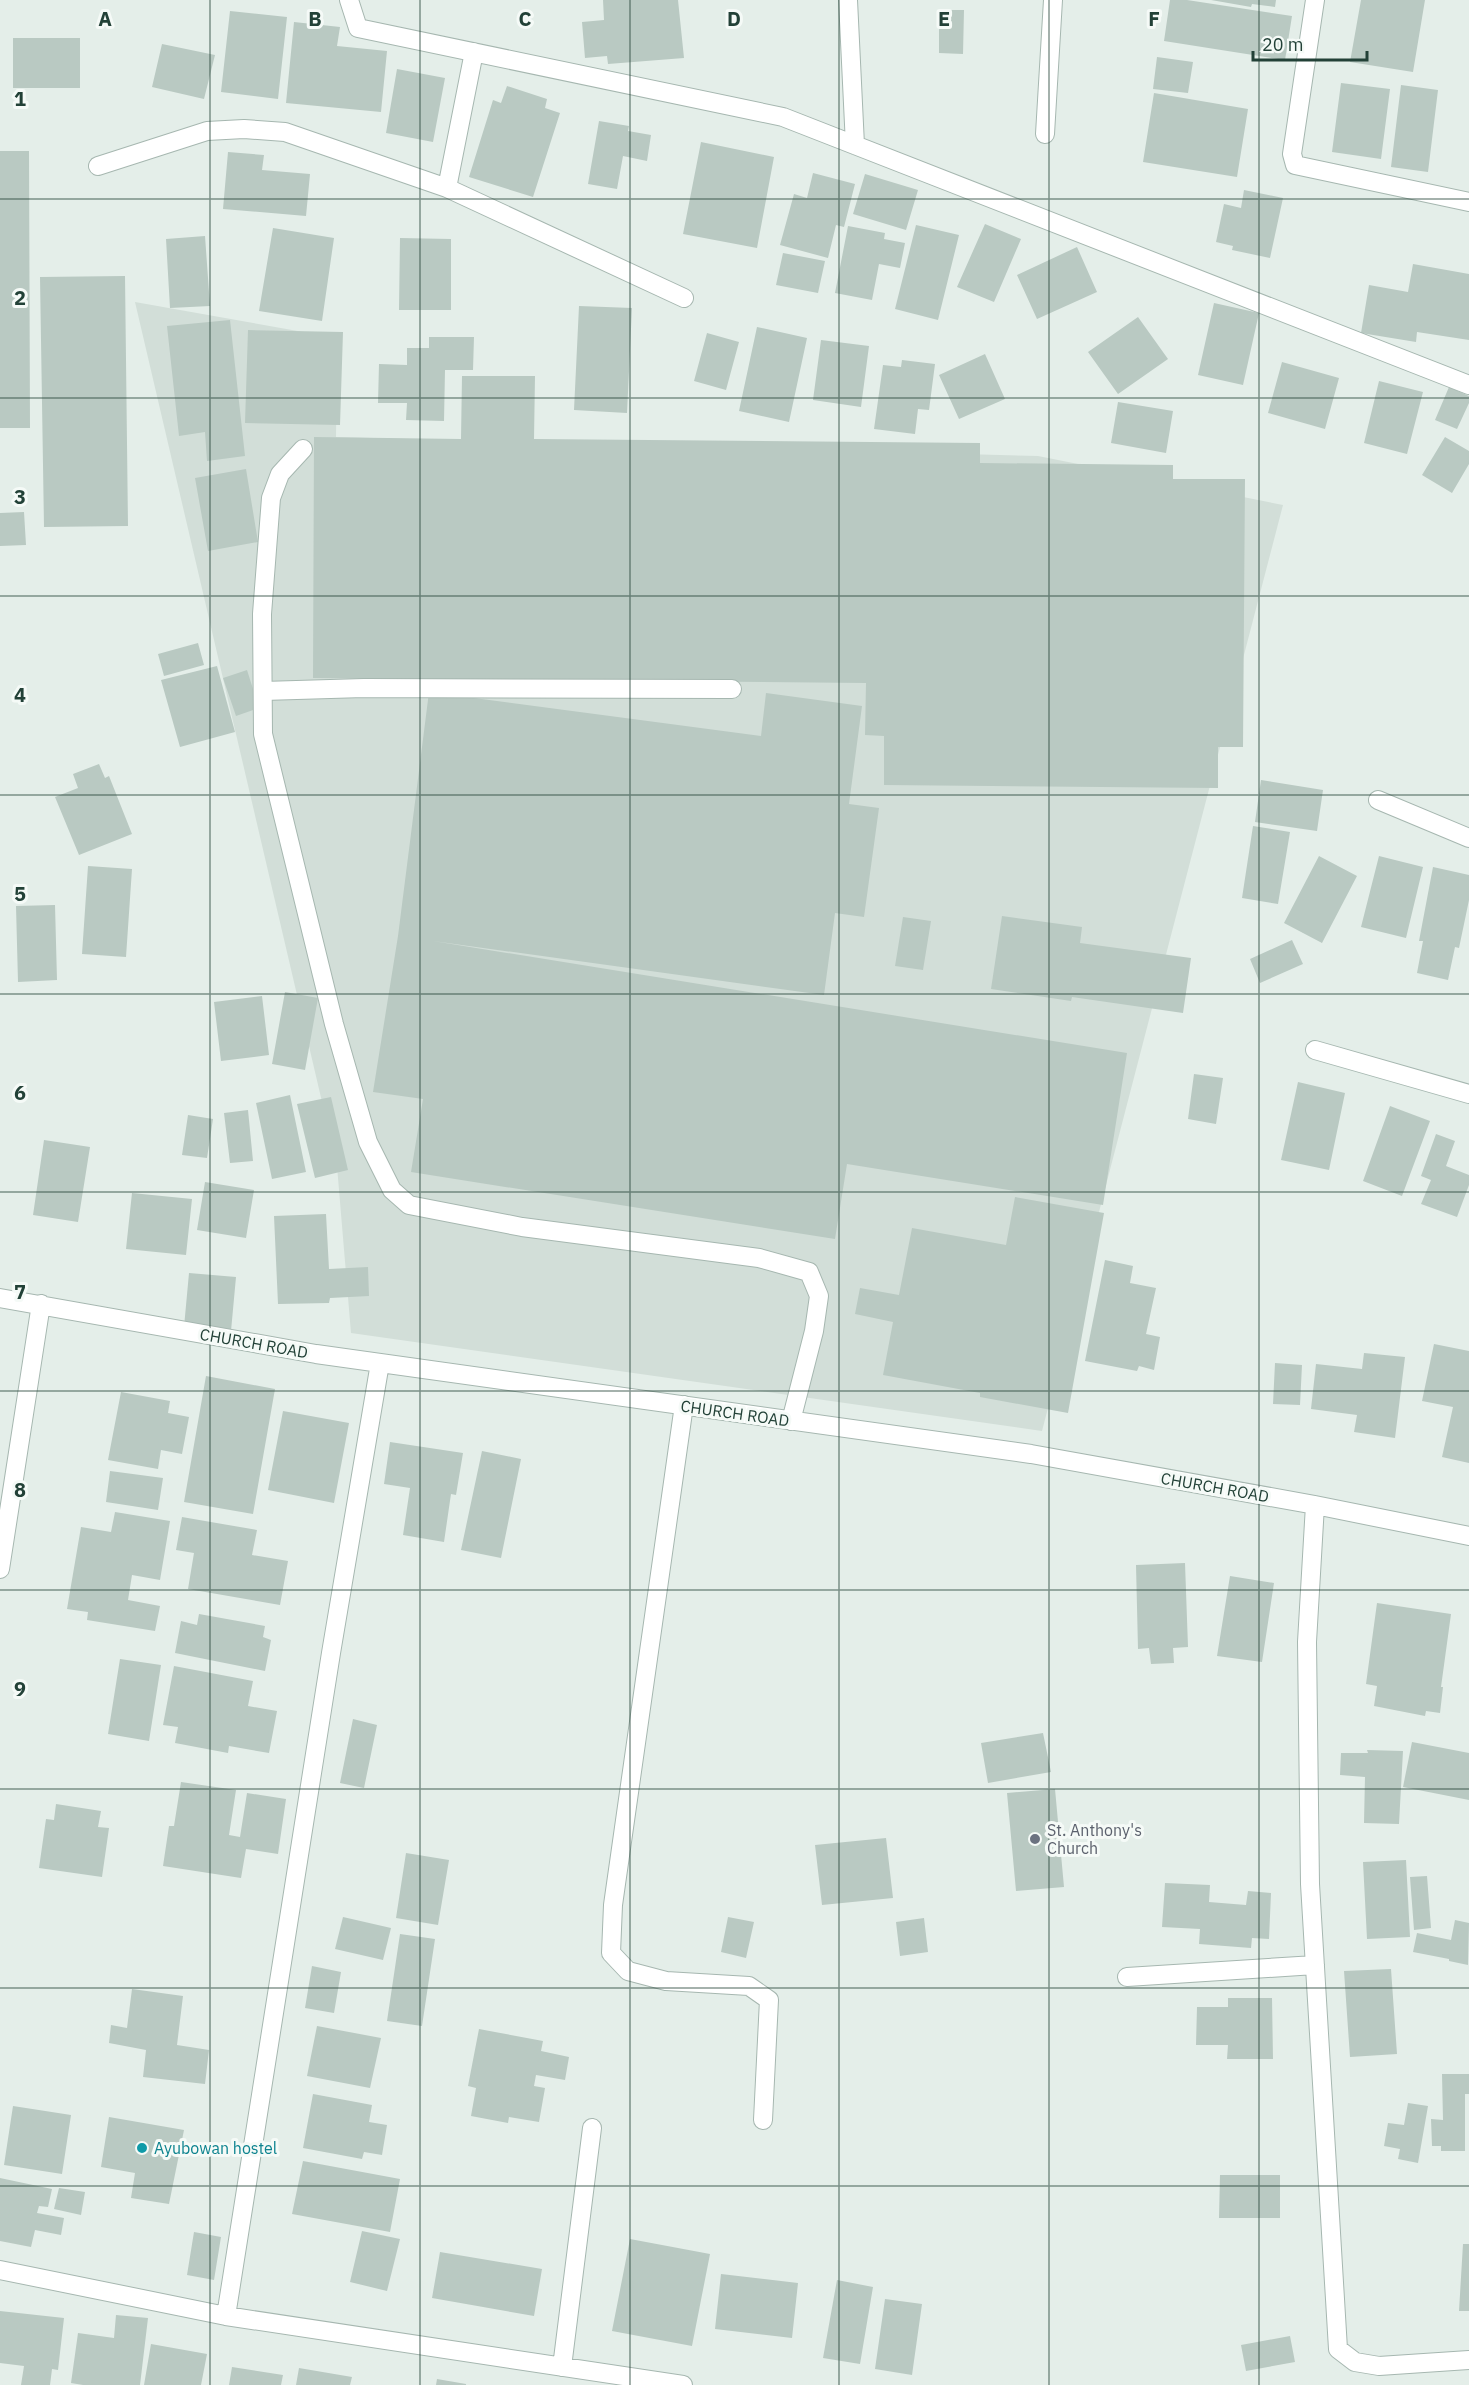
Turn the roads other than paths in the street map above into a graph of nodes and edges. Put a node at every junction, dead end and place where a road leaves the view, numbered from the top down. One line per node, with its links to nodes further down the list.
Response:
1 (349, 0): 5 (street)
2 (848, 0): 7 (street)
3 (1053, 0): 6 (street)
4 (1315, 0): 10 (street)
5 (474, 52): 7 (street); 9 (street)
6 (1045, 134)
7 (855, 145): 12 (street)
8 (98, 166): 9 (street)
9 (447, 188): 11 (street)
10 (1469, 202)
11 (684, 298)
12 (1469, 385)
13 (303, 448): 15 (street)
14 (732, 689): 15 (street)
15 (263, 691): 24 (street)
16 (1378, 800): 17 (street)
17 (1469, 838)
18 (1315, 1050): 19 (street)
19 (1469, 1094)
20 (0, 1298): 21 (street, CHURCH ROAD)
21 (41, 1304): 22 (street, CHURCH ROAD); 27 (street)
22 (380, 1363): 23 (street, CHURCH ROAD); 33 (street)
23 (684, 1406): 24 (street, CHURCH ROAD); 30 (street)
24 (791, 1420): 25 (street, CHURCH ROAD)
25 (1315, 1504): 26 (street, CHURCH ROAD); 28 (street)
26 (1469, 1536)
27 (0, 1569)
28 (1315, 1965): 29 (street); 34 (street)
29 (1127, 1977)
30 (763, 2120)
31 (592, 2128): 35 (street)
32 (0, 2270): 33 (street)
33 (226, 2316): 35 (street)
34 (1469, 2360)
35 (562, 2367): 36 (street)
36 (683, 2385)

